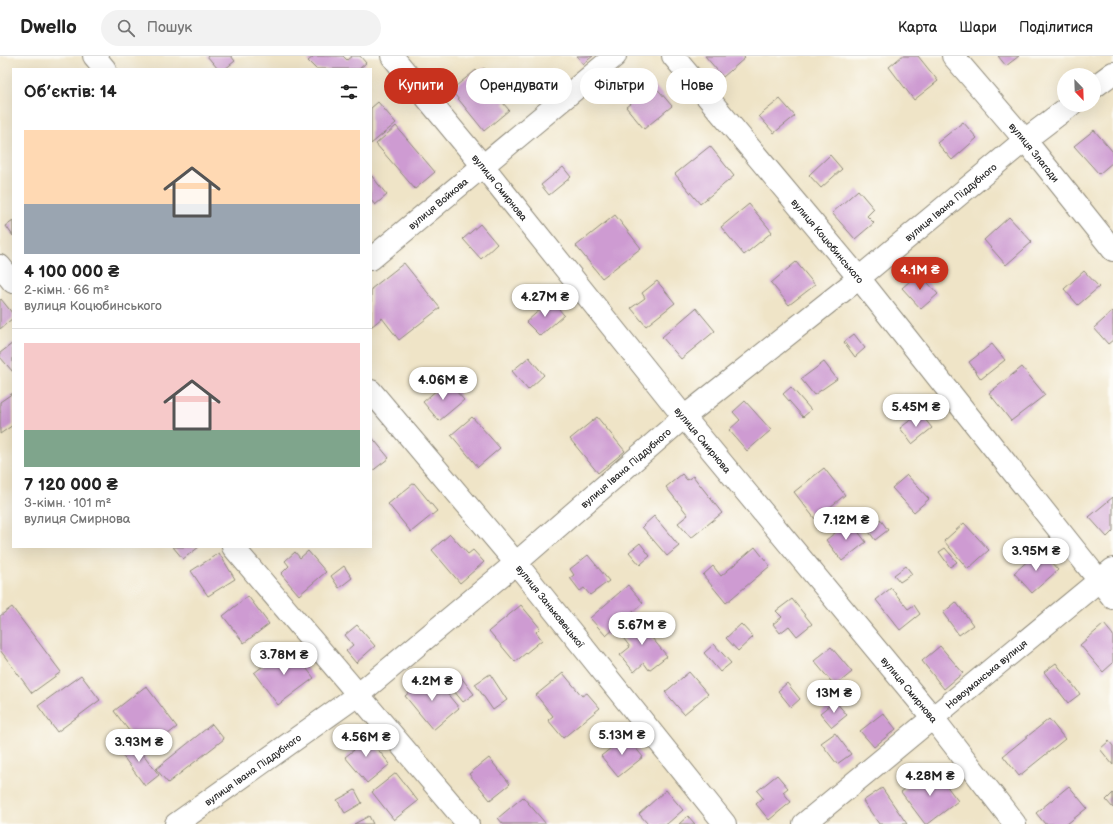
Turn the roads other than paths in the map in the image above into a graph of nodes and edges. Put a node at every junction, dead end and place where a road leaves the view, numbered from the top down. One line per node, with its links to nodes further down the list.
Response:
1 (94, 56): 6 (street)
2 (392, 56): 11 (street, вулиця Смирнова)
3 (615, 56): 11 (street, вулиця Войкова)
4 (673, 56): 15 (street, вулиця Коцюбинського)
5 (953, 56): 10 (street, вулиця Злагоди)
6 (104, 68)
7 (1113, 73): 8 (street)
8 (1101, 82)
9 (1062, 112): 10 (street, вулиця Івана Піддубного)
10 (1025, 140): 12 (street, вулиця Злагоди); 15 (street, вулиця Івана Піддубного)
11 (483, 166): 13 (street, вулиця Войкова); 18 (street, вулиця Смирнова)
12 (1113, 250)
13 (372, 258)
14 (0, 266): 16 (street)
15 (859, 278): 18 (street, вулиця Івана Піддубного); 21 (street, вулиця Коцюбинського)
16 (12, 281)
17 (372, 392): 20 (street, вулиця Заньковецької)
18 (684, 417): 20 (street, вулиця Івана Піддубного); 24 (street, вулиця Смирнова)
19 (235, 548): 23 (street)
20 (516, 563): 23 (street, вулиця Івана Піддубного); 27 (street, вулиця Заньковецької)
21 (1106, 575): 22 (street, вулиця Коцюбинського); 24 (street, Новоуманська вулиця)
22 (1113, 598)
23 (359, 694): 25 (street, вулиця Івана Піддубного); 26 (street)
24 (933, 718): 28 (street, Новоуманська вулиця); 29 (street, вулиця Смирнова)
25 (176, 824)
26 (468, 824)
27 (725, 824)
28 (804, 824)
29 (1015, 824)

